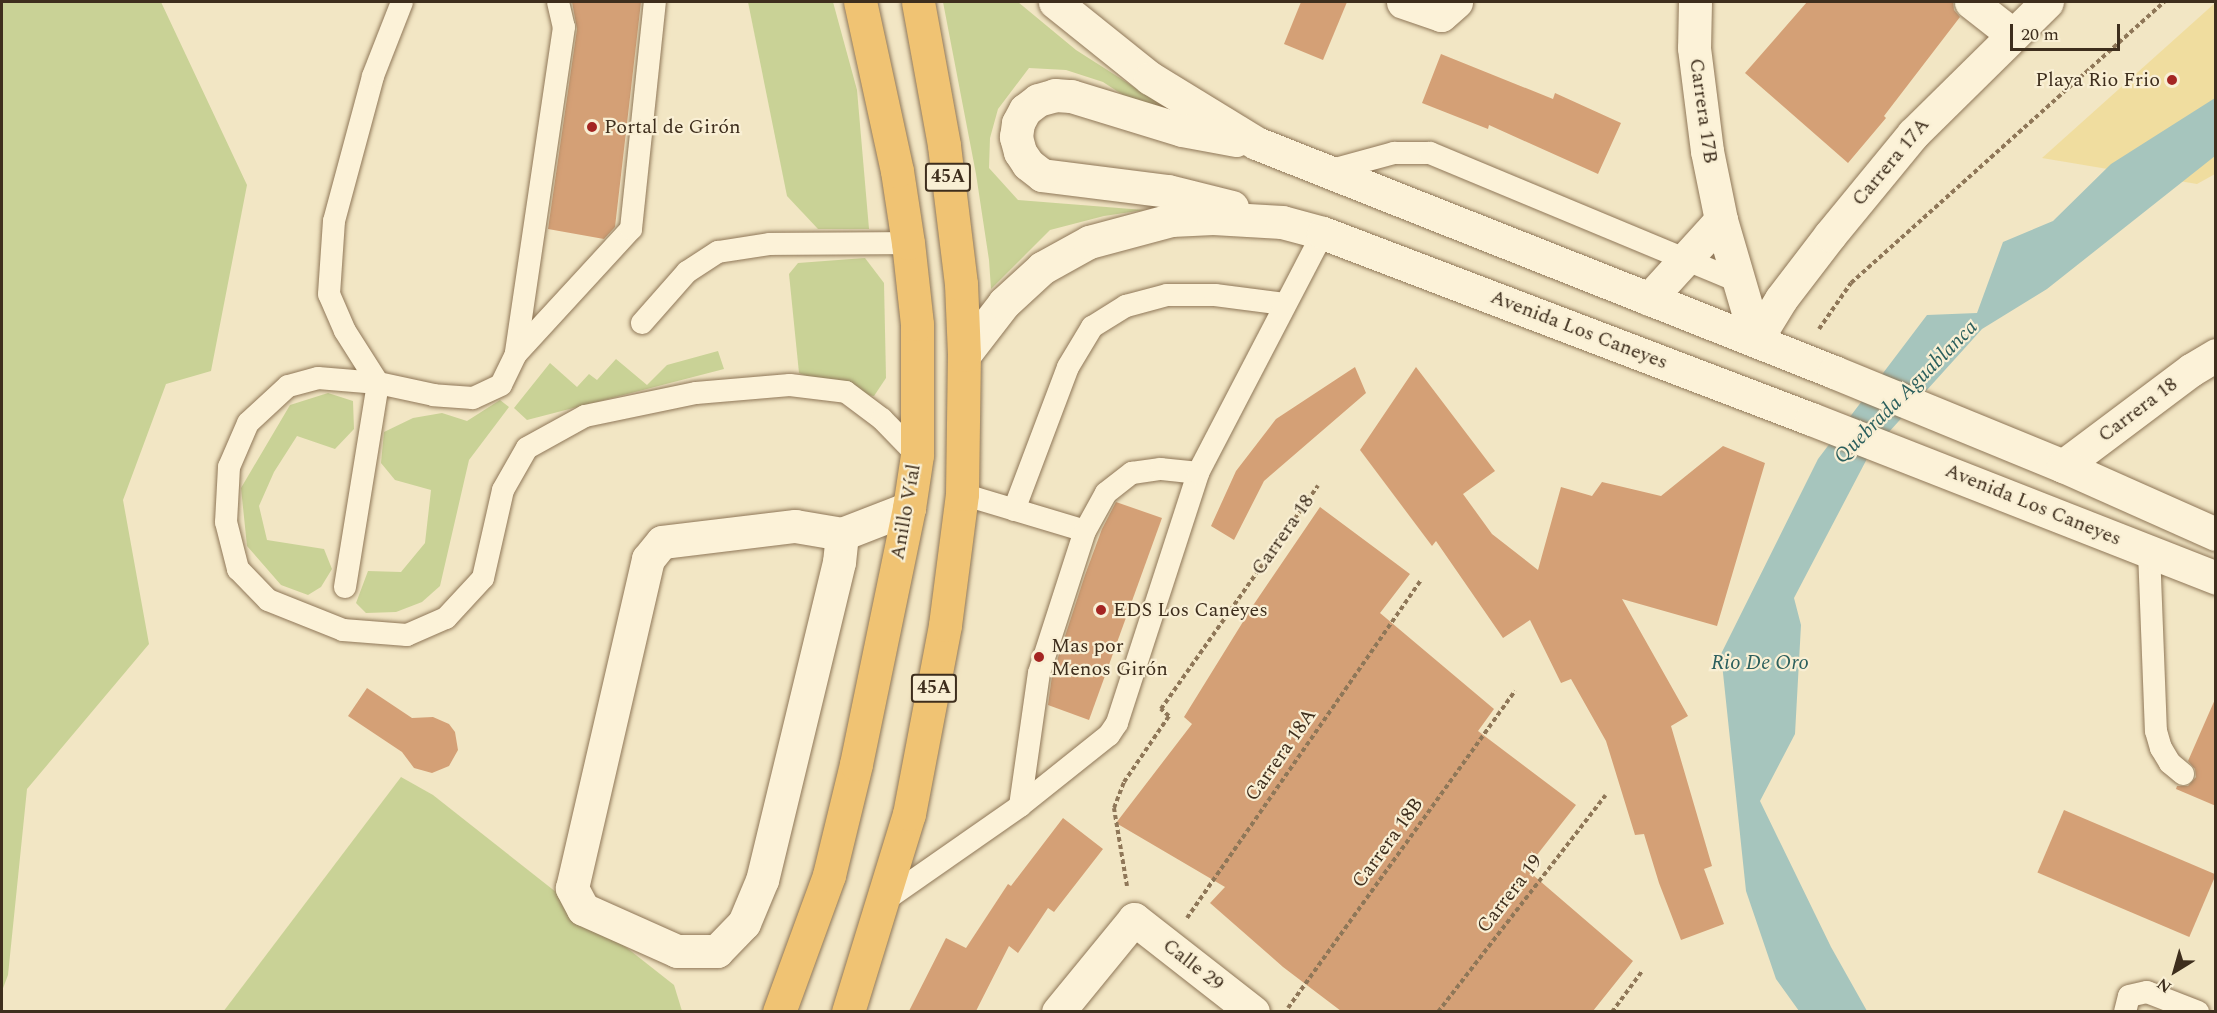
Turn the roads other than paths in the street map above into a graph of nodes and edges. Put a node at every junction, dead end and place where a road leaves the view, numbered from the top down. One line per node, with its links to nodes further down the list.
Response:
1 (402, 2): 28 (lane)
2 (558, 2): 25 (lane)
3 (655, 2): 25 (lane)
4 (860, 2): 18 (highway, Anillo Víal / 45A)
5 (918, 2): 26 (highway, 45A)
6 (1055, 2): 13 (main road)
7 (1403, 2): 8 (main road)
8 (1456, 2)
9 (1695, 2): 15 (main road, Carrera 17B)
10 (1971, 2): 12 (main road)
11 (2047, 2): 12 (main road, Carrera 17A)
12 (2012, 34): 24 (main road, Carrera 17A)
13 (1256, 143): 14 (main road); 16 (main road)
14 (1323, 172): 19 (lane); 21 (main road)
15 (1721, 220): 19 (main road); 20 (main road, Carrera 17B)
16 (1282, 222): 17 (main road, Avenida Los Caneyes); 26 (main road, Avenida Los Caneyes)
17 (1323, 233): 22 (lane); 38 (main road, Avenida Los Caneyes)
18 (908, 243): 23 (lane); 29 (highway, Anillo Víal / 45A)
19 (1687, 259): 20 (lane); 21 (main road)
20 (1738, 281): 24 (main road, Carrera 17B)
21 (1649, 299): 24 (main road)
22 (1284, 304): 31 (lane); 34 (lane)
23 (642, 323)
24 (1756, 340): 30 (main road)
25 (516, 354): 28 (lane)
26 (964, 355): 32 (highway, 45A)
27 (2216, 355): 30 (main road, Carrera 18)
28 (378, 383): 29 (lane); 40 (lane)
29 (917, 455): 33 (highway, Anillo Víal / 45A)
30 (2063, 466): 37 (main road)
31 (1198, 473): 35 (lane); 42 (lane)
32 (962, 494): 34 (lane); 43 (highway, 45A)
33 (909, 508): 36 (main road); 44 (highway, Anillo Víal / 45A)
34 (1014, 510): 35 (lane)
35 (1084, 531): 42 (lane)
36 (842, 534): 36 (main road)
37 (2216, 534)
38 (2149, 551): 39 (main road, Avenida Los Caneyes); 41 (lane)
39 (2216, 578)
40 (345, 587)
41 (2183, 774)
42 (1020, 806): 43 (lane)
43 (884, 901): 45 (highway, 45A)
44 (779, 1011)
45 (848, 1011)
46 (1058, 1011): 47 (main road, Calle 29)
47 (1253, 1011)
48 (2125, 1011): 49 (lane)
49 (2198, 1011)

